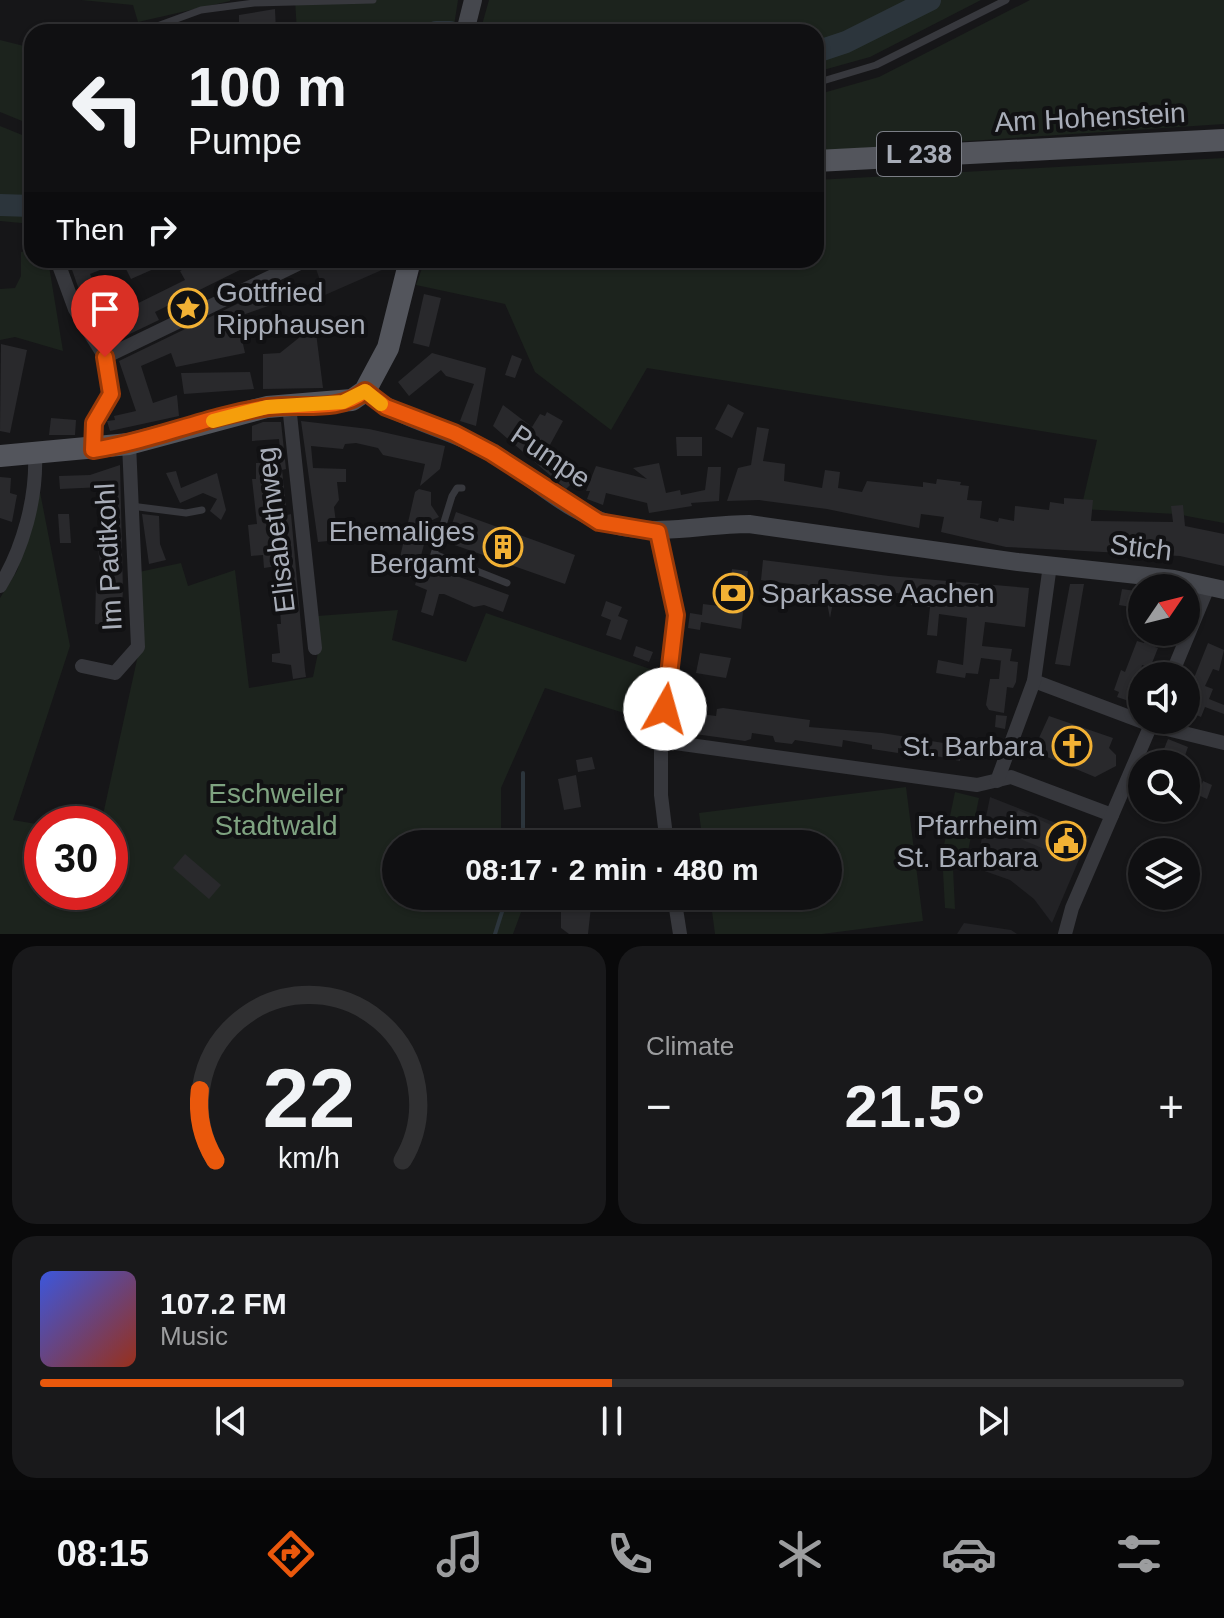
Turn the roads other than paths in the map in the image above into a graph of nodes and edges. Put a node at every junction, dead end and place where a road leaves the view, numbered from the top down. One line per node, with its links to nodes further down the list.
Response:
1 (373, 0): 3 (lane)
2 (1006, 0): 4 (lane)
3 (163, 24)
4 (824, 81)
5 (1224, 140): 6 (main road, Am Hohenstein / L 238)
6 (824, 161)
7 (60, 268): 10 (street)
8 (289, 268): 10 (street)
9 (408, 268): 11 (main road)
10 (105, 357): 14 (street)
11 (365, 391): 12 (main road); 20 (main road, Pumpe)
12 (289, 405): 13 (main road); 25 (street, Elisabethweg)
13 (129, 444): 14 (main road); 18 (street, Im Padtkohl)
14 (93, 450): 15 (main road)
15 (35, 454): 16 (main road); 23 (street)
16 (0, 456)
17 (462, 488): 22 (lane)
18 (131, 506): 19 (lane); 27 (street, Im Padtkohl)
19 (202, 510)
20 (658, 532): 21 (main road, Pumpe); 32 (street)
21 (1050, 565): 24 (main road, Stich); 28 (street)
22 (507, 583)
23 (0, 586)
24 (1216, 588): 26 (street)
25 (315, 648)
26 (1178, 662)
27 (82, 666)
28 (1034, 681): 29 (street); 34 (street)
29 (1128, 714)
30 (1147, 734): 35 (street)
31 (1193, 734): 33 (street)
32 (661, 741): 34 (street); 36 (street)
33 (1224, 743)
34 (997, 781): 35 (street)
35 (1112, 815): 39 (street)
36 (665, 830)
37 (676, 910): 38 (street)
38 (680, 934)
39 (1065, 934)

